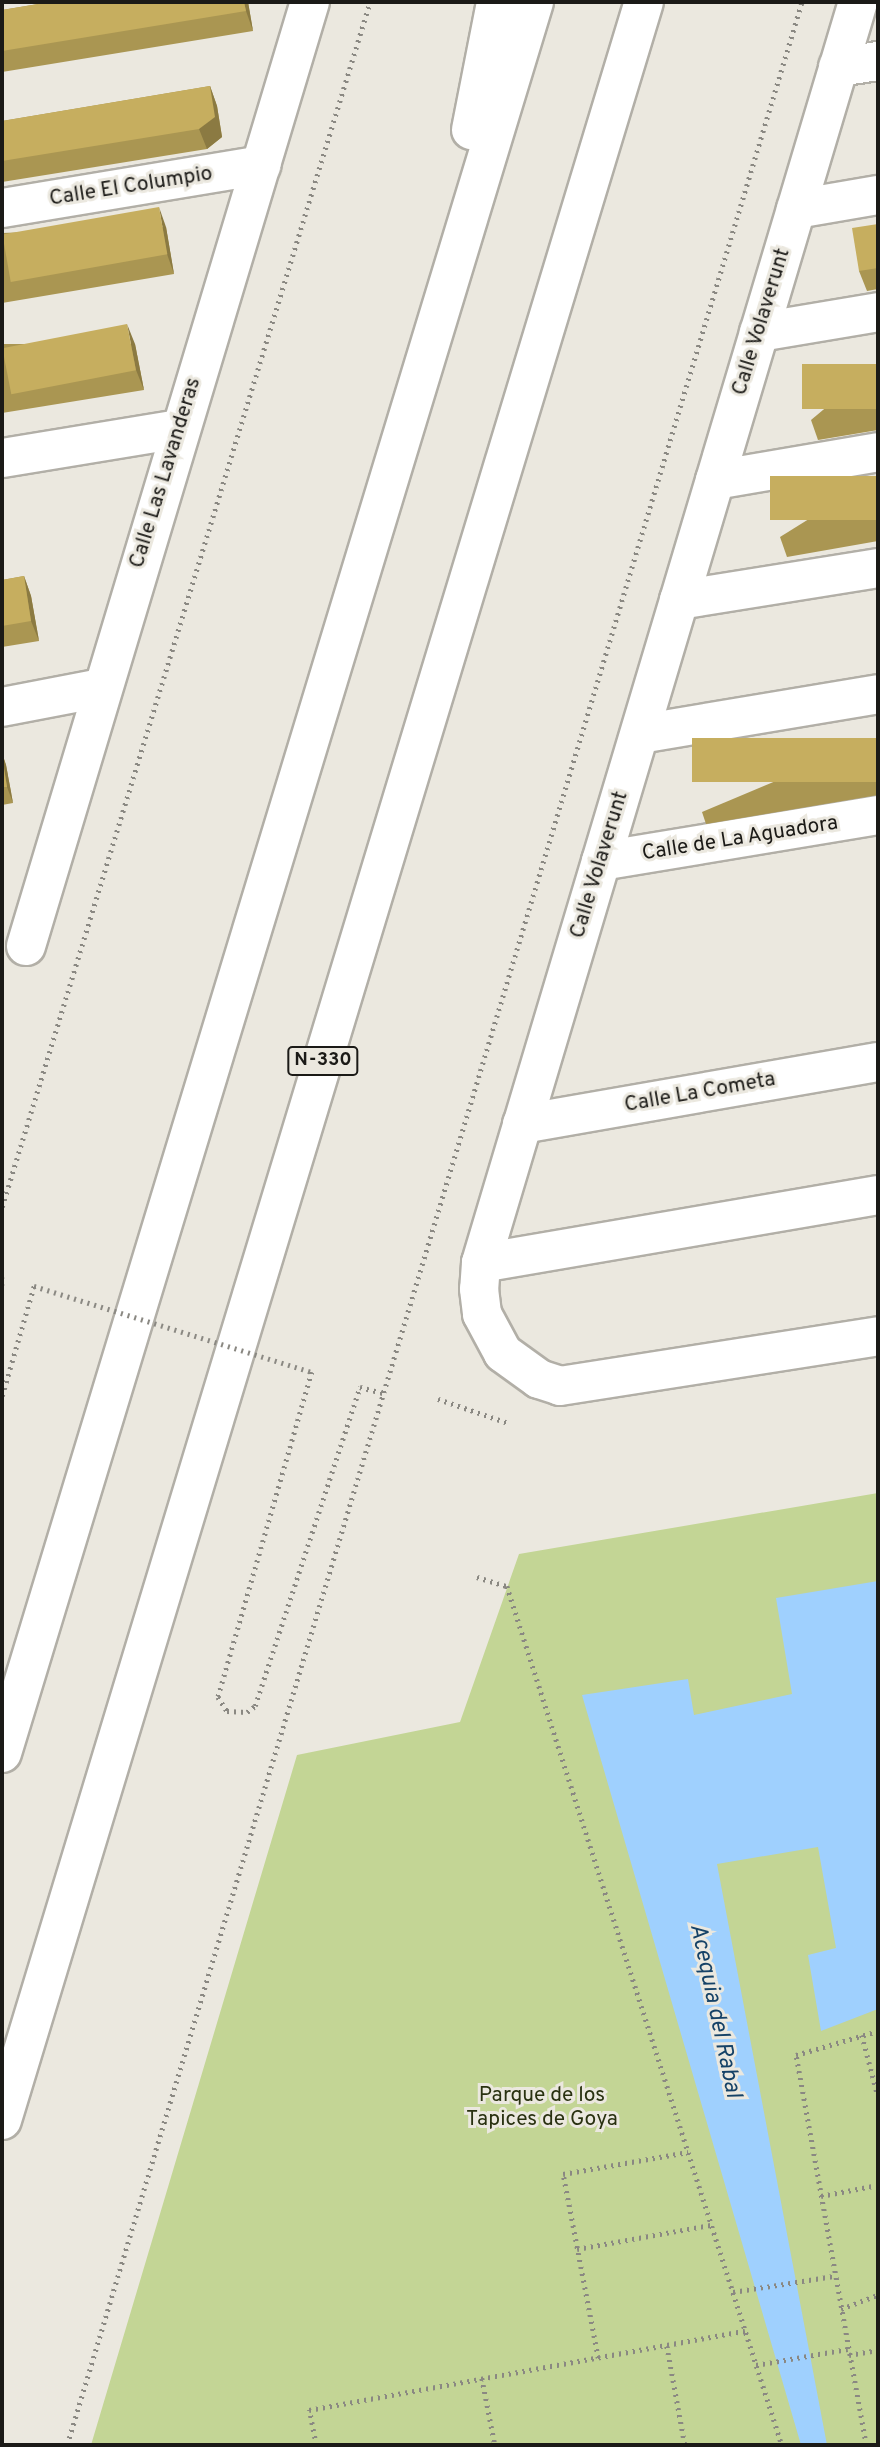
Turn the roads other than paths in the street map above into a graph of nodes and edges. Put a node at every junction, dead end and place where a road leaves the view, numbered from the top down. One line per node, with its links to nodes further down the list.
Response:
1 (310, 2): 8 (main road, Calle Las Lavanderas)
2 (496, 2): 13 (main road)
3 (534, 2): 13 (main road)
4 (644, 2): 34 (main road, N-330)
5 (858, 2): 7 (main road, Calle Volaverunt)
6 (878, 61): 7 (main road)
7 (838, 67): 11 (main road, Calle Volaverunt)
8 (261, 166): 10 (main road, Calle El Columpio); 15 (main road, Calle Las Lavanderas)
9 (878, 195): 11 (main road)
10 (2, 208)
11 (796, 209): 14 (main road, Calle Volaverunt)
12 (878, 312): 14 (main road)
13 (436, 314): 33 (main road)
14 (759, 332): 18 (main road, Calle Volaverunt)
15 (179, 429): 17 (main road); 21 (main road, Calle Las Lavanderas)
16 (878, 452): 18 (main road)
17 (2, 458)
18 (715, 480): 20 (main road, Calle Volaverunt)
19 (878, 568): 20 (main road)
20 (679, 600): 24 (main road, Calle Volaverunt)
21 (101, 688): 23 (main road); 27 (main road, Calle Las Lavanderas)
22 (878, 694): 24 (main road)
23 (2, 706)
24 (639, 734): 26 (main road, Calle Volaverunt)
25 (878, 816): 26 (main road, Calle de La Aguadora)
26 (601, 861): 29 (main road, Calle Volaverunt)
27 (26, 946)
28 (878, 1062): 29 (main road, Calle La Cometa)
29 (523, 1124): 31 (main road, Calle Volaverunt)
30 (878, 1195): 31 (main road)
31 (481, 1263): 32 (main road, Calle Volaverunt)
32 (878, 1336)
33 (2, 1753)
34 (2, 2120)

